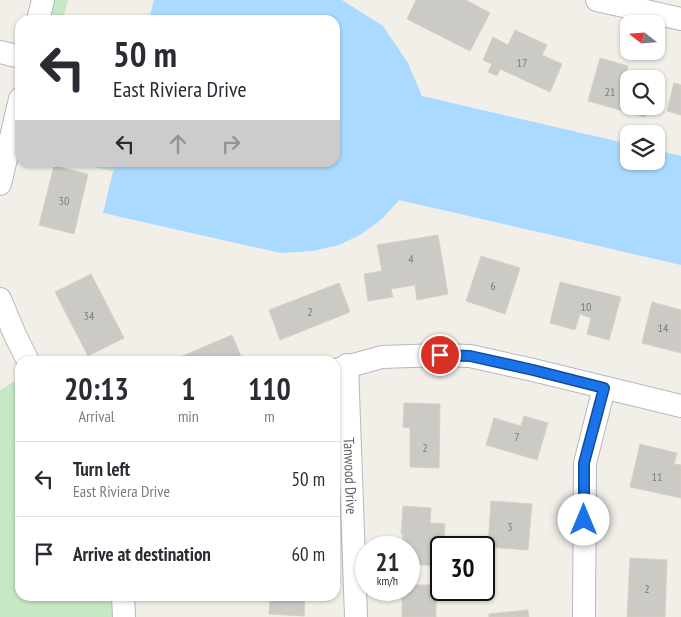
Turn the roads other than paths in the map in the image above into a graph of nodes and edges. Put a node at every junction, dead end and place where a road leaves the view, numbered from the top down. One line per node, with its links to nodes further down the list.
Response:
1 (43, 0): 3 (street)
2 (597, 0): 4 (street)
3 (39, 15)
4 (681, 19)
5 (0, 52): 6 (street)
6 (15, 56)
7 (15, 120): 8 (street)
8 (0, 184)
9 (0, 299): 10 (street)
10 (26, 356)
11 (341, 368): 12 (street); 16 (street, Tanwood Drive)
12 (604, 388): 13 (street); 17 (street)
13 (681, 406)
14 (123, 601): 15 (street)
15 (124, 617)
16 (356, 617)
17 (584, 617)

